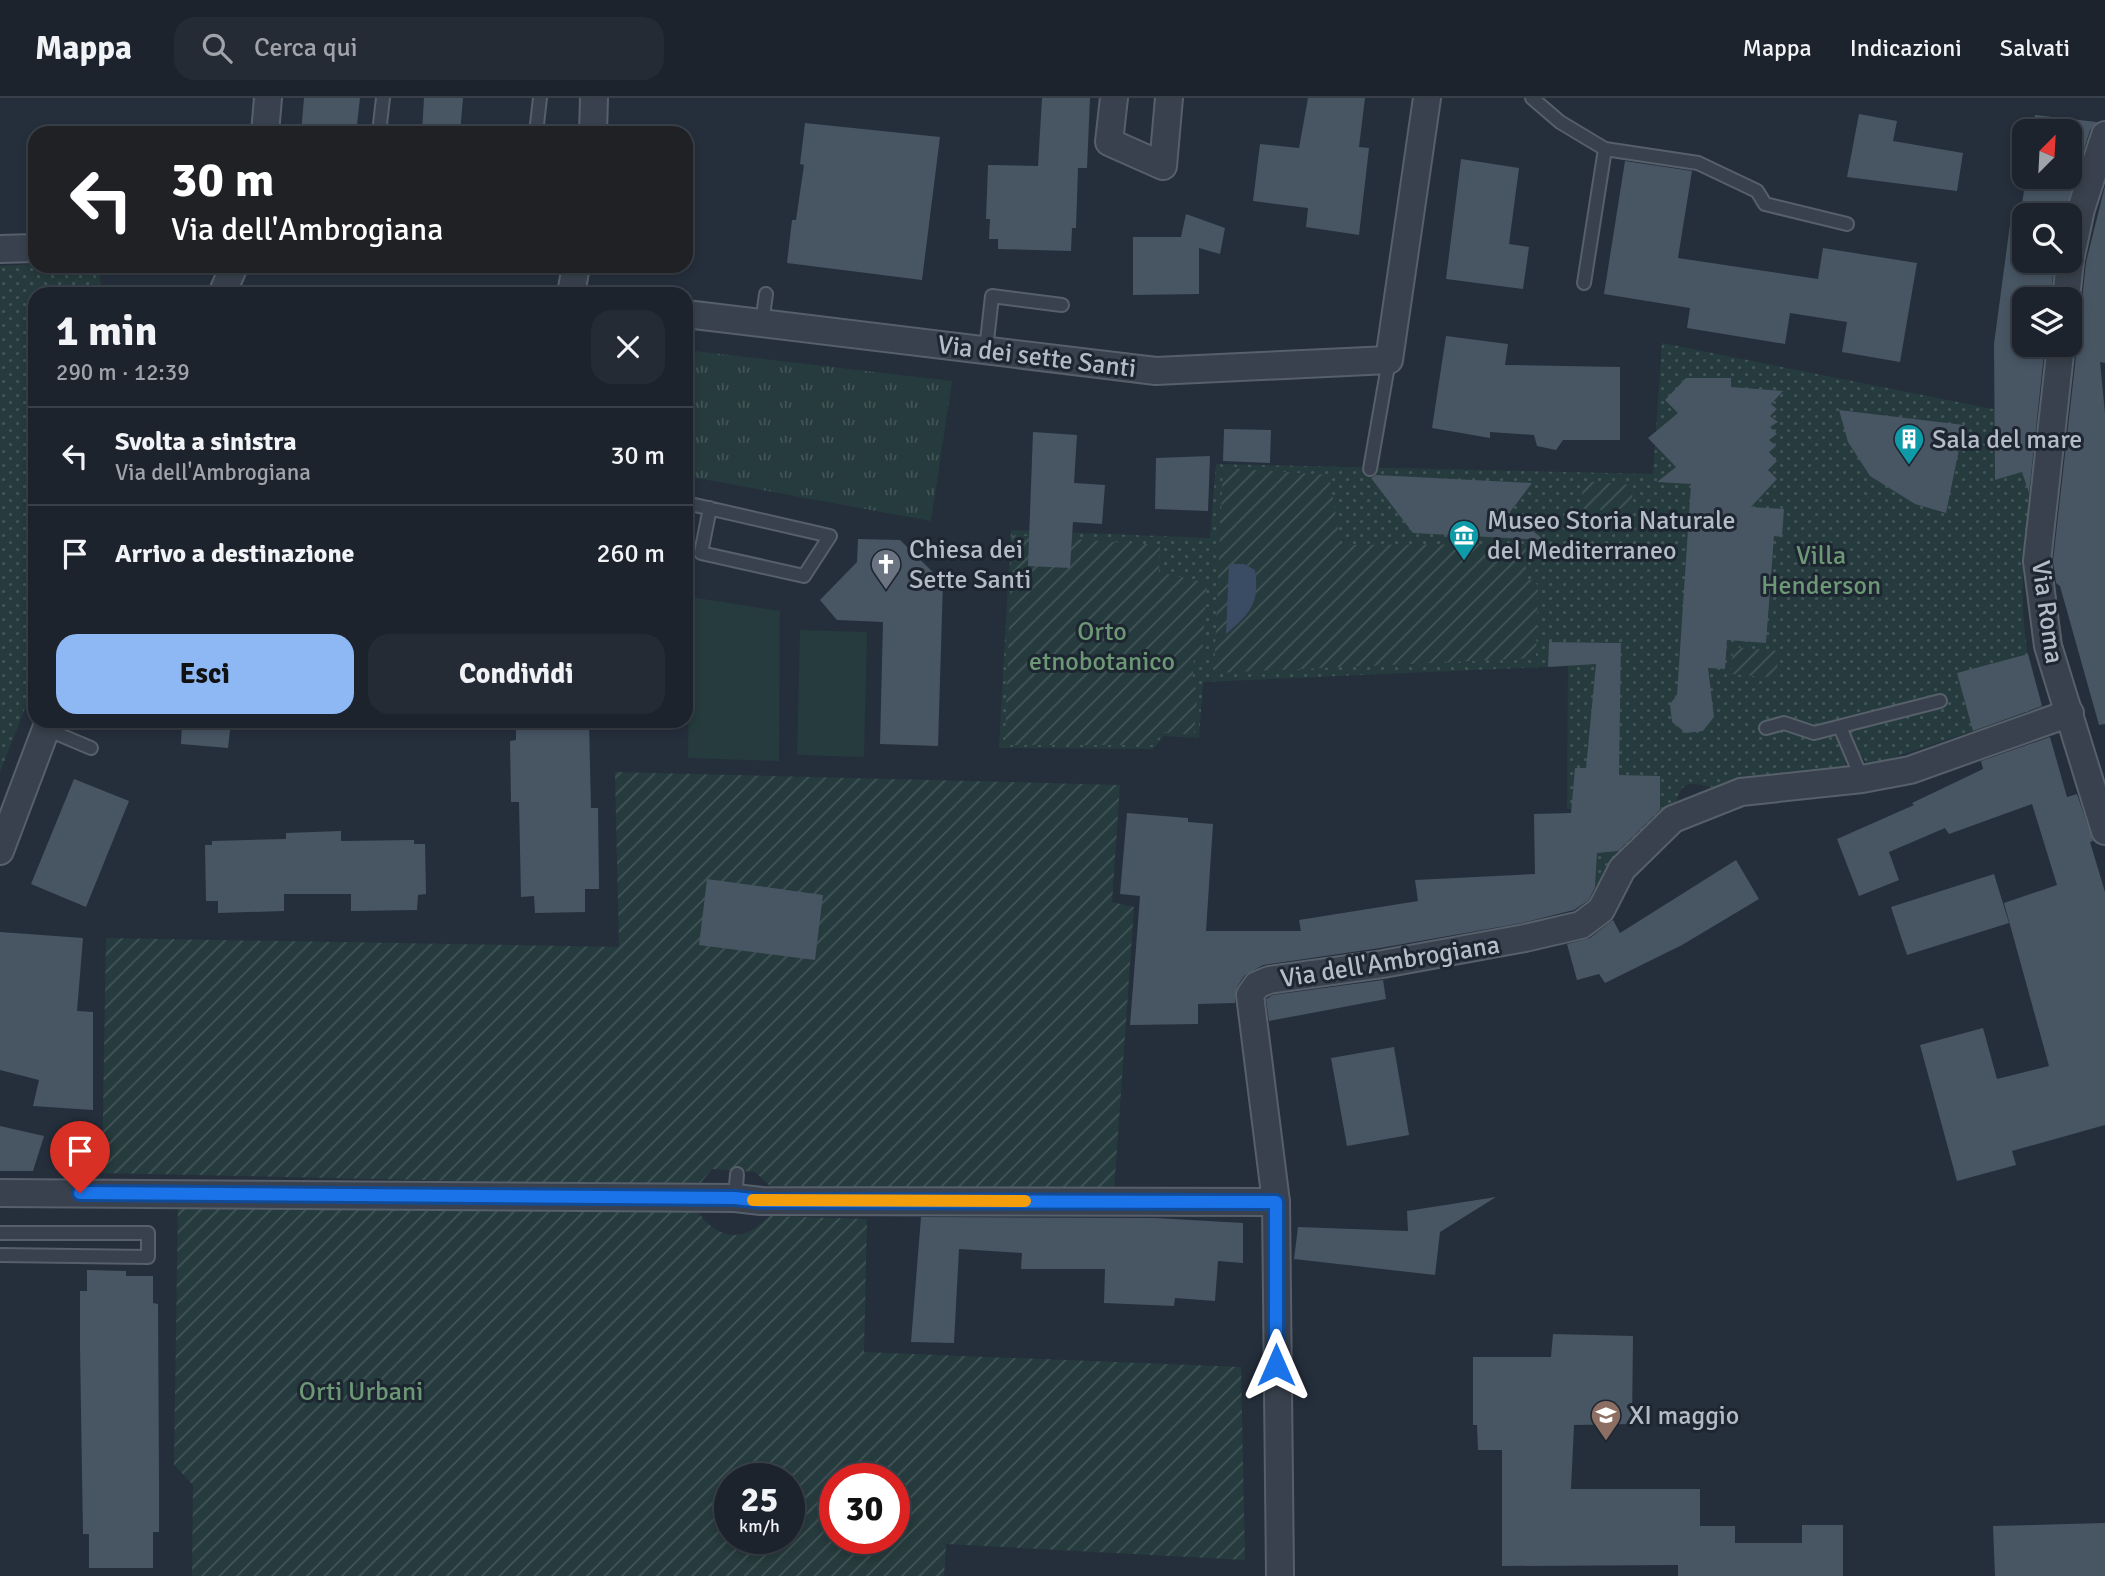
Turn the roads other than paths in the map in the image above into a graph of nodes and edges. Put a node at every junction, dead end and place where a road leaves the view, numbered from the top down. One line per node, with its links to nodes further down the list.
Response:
1 (268, 98): 9 (street)
2 (383, 98): 10 (lane)
3 (540, 98): 11 (lane)
4 (594, 98): 12 (street)
5 (1114, 98): 6 (street)
6 (1169, 98)
7 (1427, 98): 26 (street)
8 (1532, 98): 14 (lane)
9 (266, 126)
10 (380, 126)
11 (537, 126)
12 (593, 126)
13 (2105, 135): 15 (street)
14 (1605, 149): 16 (lane); 19 (lane)
15 (2082, 206)
16 (1847, 224)
17 (28, 248): 18 (street)
18 (0, 249)
19 (1584, 283)
20 (766, 294): 23 (lane)
21 (1062, 305): 24 (lane)
22 (693, 315): 23 (street, Via dei sette Santi)
23 (762, 323): 24 (street, Via dei sette Santi)
24 (986, 350): 26 (street, Via dei sette Santi)
25 (2060, 357): 31 (street, Via Roma)
26 (1389, 360): 27 (lane)
27 (1370, 469)
28 (693, 504): 29 (lane)
29 (710, 508): 29 (lane)
30 (1941, 701): 32 (lane)
31 (2070, 713): 37 (street, Via dell'Ambrogiana); 38 (street, Via Roma)
32 (1840, 726): 35 (lane); 37 (lane)
33 (46, 728): 39 (street)
34 (53, 728): 36 (lane)
35 (1766, 728)
36 (91, 748)
37 (1862, 779): 41 (street, Via dell'Ambrogiana)
38 (2104, 825)
39 (0, 851)
40 (0, 1193): 41 (street)
41 (1276, 1202): 44 (street, Via dell'Ambrogiana)
42 (0, 1233): 43 (lane)
43 (0, 1255)
44 (1280, 1576)

